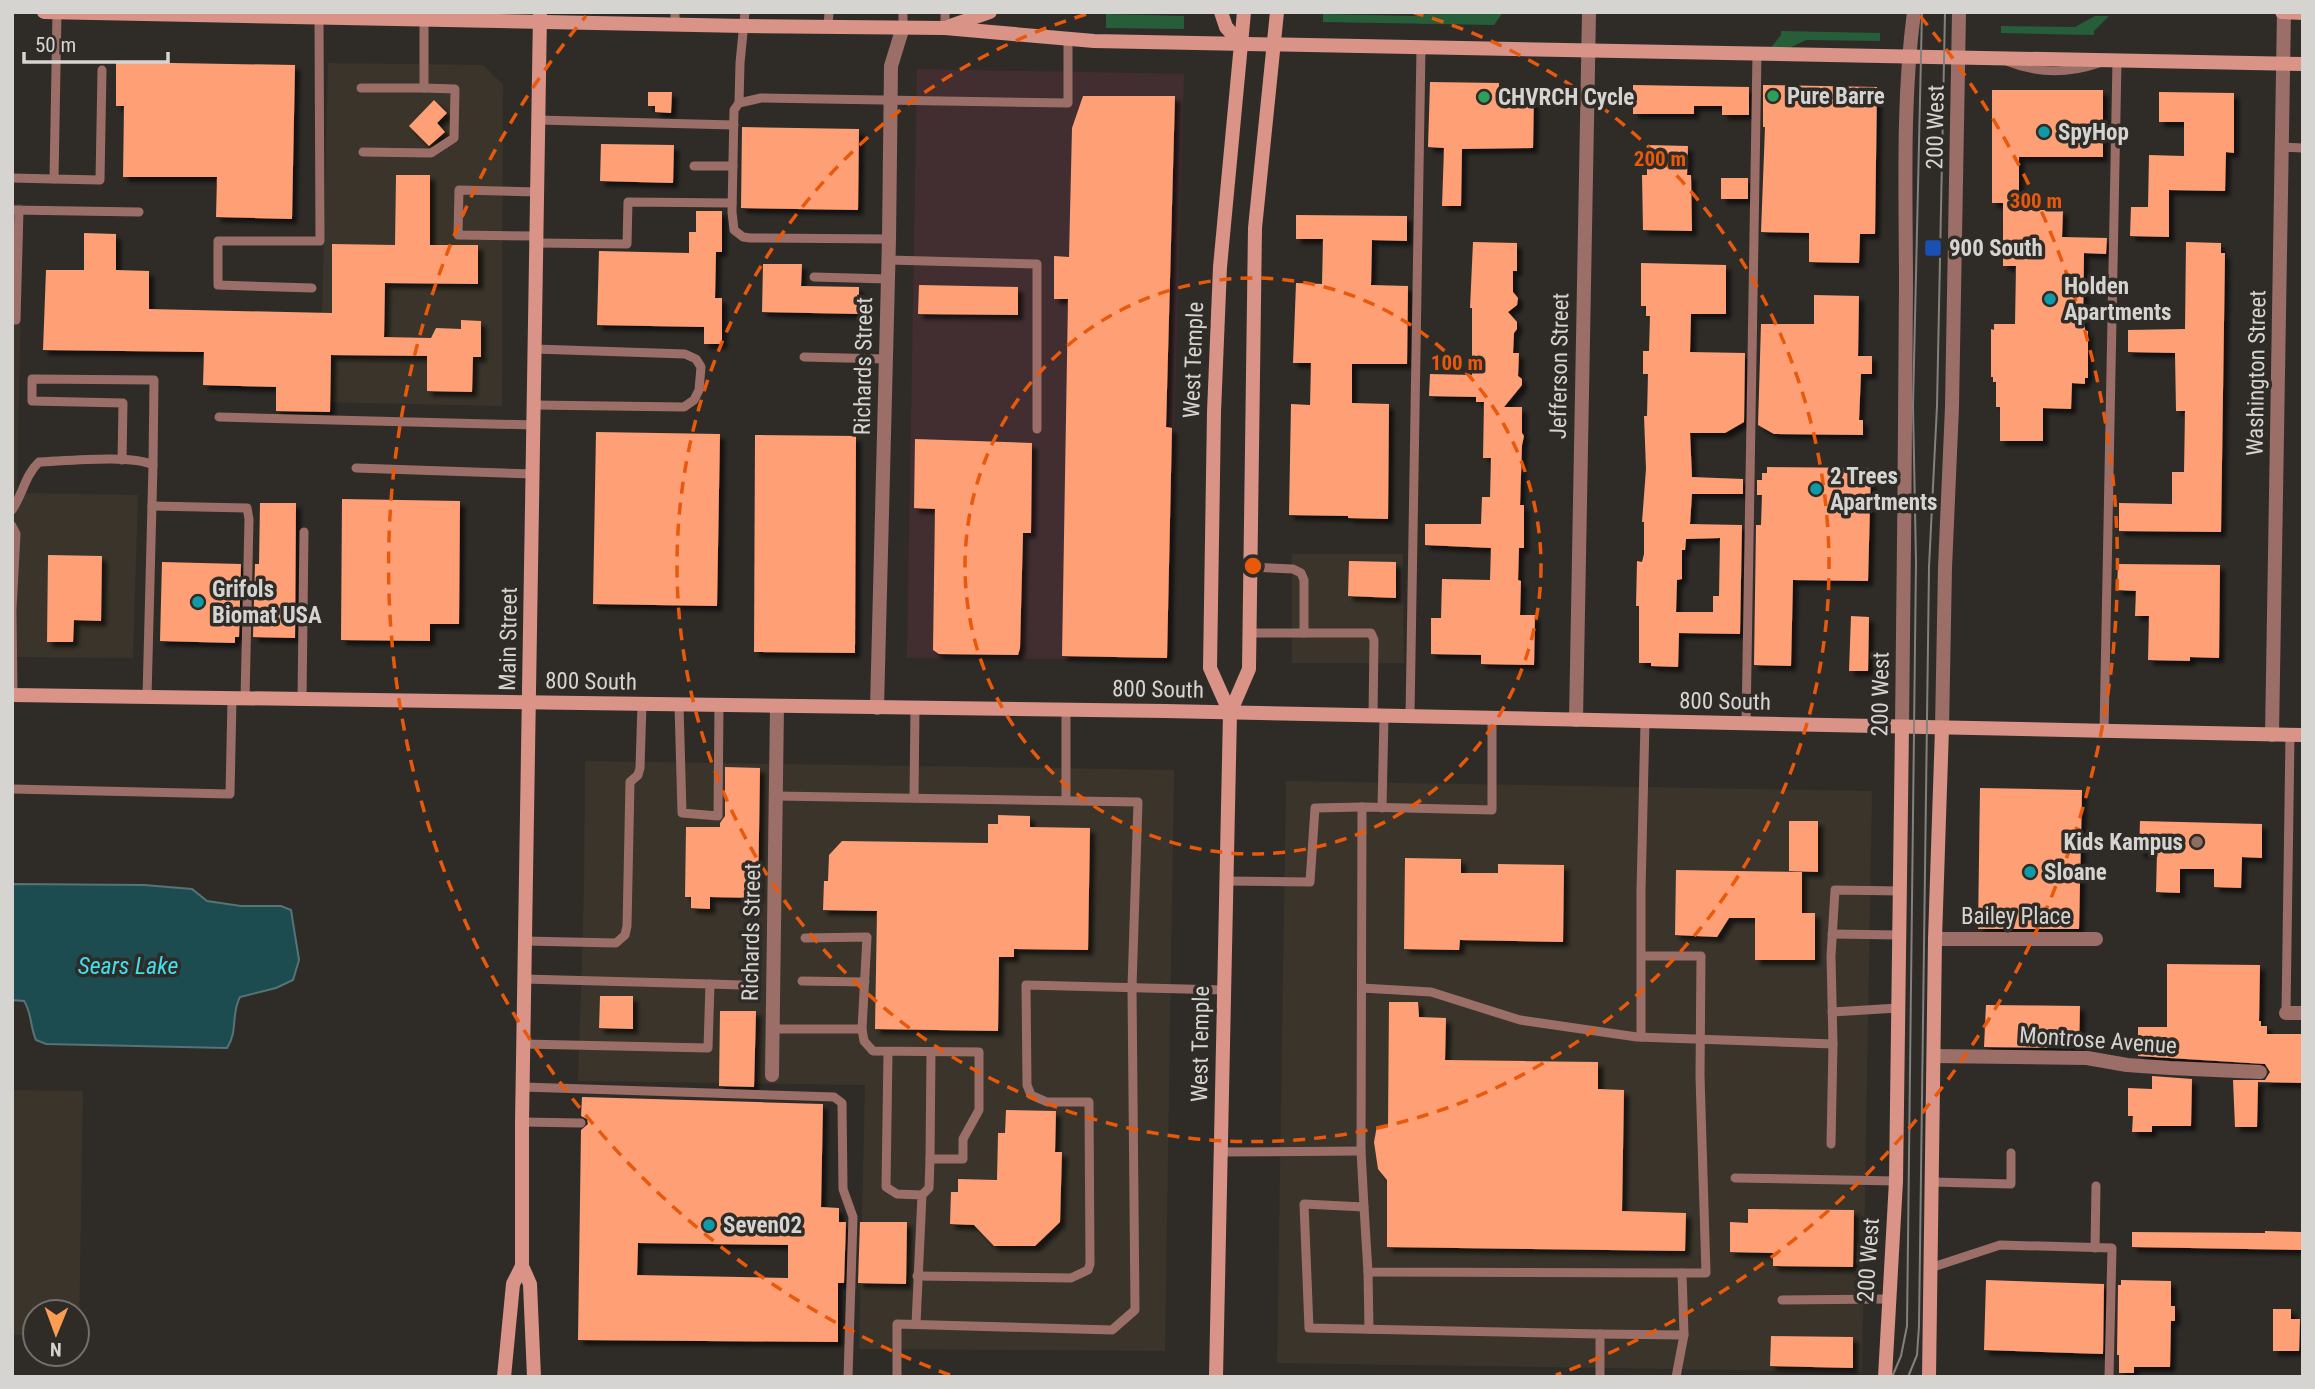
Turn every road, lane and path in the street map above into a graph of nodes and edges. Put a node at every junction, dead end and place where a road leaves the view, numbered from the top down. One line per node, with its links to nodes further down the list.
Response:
1 (44, 12): 2 (street)
2 (57, 12): 13 (street); 46 (lane)
3 (946, 12): 21 (lane)
4 (990, 12): 21 (street)
5 (1221, 12): 23 (street)
6 (1244, 12): 23 (street, West Temple)
7 (1277, 12): 24 (street, West Temple)
8 (1589, 12): 26 (street, Jefferson Street)
9 (1914, 12): 28 (street, 200 West)
10 (1959, 12): 29 (street, 200 West)
11 (2283, 12): 12 (street); 31 (street, Washington Street)
12 (2303, 13)
13 (196, 14): 14 (street)
14 (319, 17): 17 (street); 56 (lane)
15 (540, 17): 16 (street); 17 (street); 38 (street, Main Street)
16 (675, 18): 18 (street)
17 (424, 19): 35 (lane)
18 (745, 19): 19 (street); 37 (lane)
19 (829, 19): 20 (street)
20 (903, 20): 21 (street); 36 (street, Richards Street)
21 (945, 28): 22 (street)
22 (1068, 40): 23 (street); 36 (lane)
23 (1241, 44): 24 (street); 90 (street, West Temple)
24 (1273, 44): 25 (street); 74 (street, West Temple)
25 (1421, 48): 26 (street); 92 (lane)
26 (1589, 52): 27 (street); 94 (street, Jefferson Street)
27 (1757, 53): 28 (street); 96 (lane)
28 (1908, 56): 29 (street); 97 (street, 200 West)
29 (1959, 57): 30 (street); 98 (street, 200 West)
30 (2111, 61): 31 (street); 99 (lane)
31 (2284, 64): 32 (street); 40 (street, Washington Street)
32 (2303, 64)
33 (102, 70): 46 (lane)
34 (361, 88): 35 (lane)
35 (424, 88): 42 (lane)
36 (892, 100): 37 (lane); 52 (street, Richards Street)
37 (739, 103): 39 (lane)
38 (538, 120): 39 (lane); 47 (street, Main Street)
39 (734, 125): 44 (lane)
40 (2283, 147): 41 (lane); 100 (street, Washington Street)
41 (2303, 148)
42 (363, 152)
43 (694, 166): 44 (lane)
44 (733, 166): 48 (lane)
45 (12, 178): 46 (lane)
46 (54, 179)
47 (538, 192): 51 (street, Main Street); 51 (lane)
48 (732, 204): 51 (lane); 52 (lane)
49 (16, 210): 50 (lane); 57 (lane)
50 (139, 212)
51 (537, 239): 59 (street, Main Street)
52 (889, 239): 53 (street, Richards Street)
53 (889, 260): 55 (street, Richards Street); 65 (lane)
54 (814, 277): 55 (lane)
55 (888, 279): 61 (street, Richards Street)
56 (312, 288)
57 (14, 292): 58 (lane)
58 (12, 320)
59 (535, 349): 62 (street, Main Street); 62 (lane)
60 (804, 357): 61 (lane)
61 (886, 359): 87 (street, Richards Street)
62 (534, 405): 64 (street, Main Street)
63 (219, 417): 64 (lane)
64 (534, 425): 69 (street, Main Street)
65 (1037, 429)
66 (122, 460): 67 (lane); 67 (lane); 71 (lane)
67 (153, 466): 70 (lane)
68 (356, 468): 69 (lane)
69 (533, 474): 82 (street, Main Street)
70 (152, 506): 79 (lane); 80 (lane)
71 (12, 510)
72 (14, 530): 75 (lane)
73 (304, 532): 81 (lane)
74 (1250, 567): 76 (street, West Temple); 77 (lane)
75 (12, 609): 78 (lane)
76 (1249, 633): 77 (lane); 90 (street, West Temple)
77 (1304, 633): 91 (lane)
78 (13, 695): 79 (street, 800 South)
79 (147, 697): 80 (street, 800 South)
80 (239, 699): 81 (street, 800 South); 102 (lane)
81 (302, 700): 82 (street, 800 South)
82 (529, 703): 83 (street, 800 South); 115 (street, Main Street)
83 (642, 704): 84 (street, 800 South); 115 (lane)
84 (679, 705): 85 (street, 800 South); 85 (lane)
85 (719, 705): 86 (street, 800 South)
86 (777, 706): 87 (street, 800 South); 103 (street, Richards Street)
87 (877, 708): 88 (street, 800 South)
88 (915, 708): 89 (street, 800 South); 104 (lane)
89 (1066, 710): 90 (street, 800 South); 105 (lane)
90 (1230, 713): 91 (street, 800 South); 108 (street, West Temple)
91 (1378, 716): 92 (street, 800 South); 107 (lane)
92 (1409, 716): 93 (street, 800 South)
93 (1492, 719): 94 (street, 800 South); 107 (lane)
94 (1576, 720): 95 (street, 800 South)
95 (1645, 722): 96 (street, 800 South); 116 (lane)
96 (1746, 724): 97 (street, 800 South)
97 (1902, 727): 98 (street, 800 South); 109 (street, 200 West)
98 (1942, 728): 99 (street, 800 South); 113 (street, 200 West)
99 (2104, 732): 100 (street, 800 South)
100 (2272, 735): 101 (street, 800 South)
101 (2296, 735): 127 (lane)
102 (12, 789)
103 (776, 796): 104 (lane); 129 (street, Richards Street)
104 (914, 797): 105 (lane)
105 (1066, 800): 122 (lane)
106 (1362, 807): 107 (lane); 108 (lane); 123 (lane)
107 (1382, 808)
108 (1227, 881): 124 (street, West Temple)
109 (1900, 891): 110 (lane); 111 (street, 200 West)
110 (1832, 934): 111 (lane); 126 (lane)
111 (1899, 935): 125 (street, 200 West)
112 (805, 938): 119 (lane)
113 (1935, 939): 114 (street, Bailey Place); 137 (street, 200 West)
114 (2096, 939)
115 (525, 942): 117 (street, Main Street)
116 (1642, 956): 131 (lane); 132 (lane)
117 (524, 979): 120 (lane); 133 (street, Main Street)
118 (803, 981): 119 (lane)
119 (864, 982): 130 (lane)
120 (710, 984): 121 (lane); 133 (lane)
121 (741, 985)
122 (1132, 987): 124 (lane); 159 (lane); 162 (lane)
123 (1362, 988): 131 (lane); 144 (lane)
124 (1224, 990): 145 (street, West Temple)
125 (1898, 1008): 126 (lane); 149 (street, 200 West)
126 (1832, 1012): 134 (lane)
127 (2286, 1013): 128 (street)
128 (2303, 1013)
129 (773, 1029): 130 (lane); 139 (street, Richards Street)
130 (862, 1029): 135 (lane)
131 (1642, 1037): 132 (lane)
132 (1700, 1038): 134 (lane); 158 (lane)
133 (523, 1044): 140 (street, Main Street)
134 (1833, 1044): 143 (lane)
135 (888, 1052): 136 (lane); 152 (lane)
136 (930, 1052): 147 (lane); 147 (lane)
137 (1934, 1056): 138 (street, Montrose Avenue); 150 (street, 200 West)
138 (2260, 1072)
139 (772, 1075)
140 (523, 1087): 141 (street, Main Street); 168 (lane)
141 (522, 1122): 142 (lane); 155 (street, Main Street)
142 (581, 1123)
143 (1831, 1144)
144 (1361, 1151): 145 (lane); 153 (lane)
145 (1221, 1152): 170 (street, West Temple)
146 (2011, 1153): 150 (lane)
147 (930, 1159): 152 (lane)
148 (1735, 1178): 149 (lane)
149 (1896, 1181): 160 (street, 200 West)
150 (1932, 1182): 156 (street, 200 West)
151 (2096, 1186): 154 (lane)
152 (922, 1195): 159 (lane)
153 (1364, 1207): 157 (lane); 163 (lane)
154 (2095, 1248): 156 (lane); 175 (lane)
155 (522, 1266): 166 (street, Main Street); 167 (street, Main Street)
156 (1930, 1268): 174 (street, 200 West)
157 (1368, 1272): 158 (lane); 163 (lane)
158 (1682, 1273): 165 (lane)
159 (917, 1276): 162 (lane)
160 (1888, 1299): 161 (lane); 173 (street, 200 West)
161 (1782, 1300)
162 (916, 1324): 169 (lane)
163 (1369, 1329): 164 (lane)
164 (1600, 1334): 165 (lane); 171 (lane)
165 (1684, 1335): 172 (lane)
166 (503, 1377)
167 (534, 1377)
168 (848, 1377)
169 (897, 1377)
170 (1216, 1377)
171 (1600, 1377)
172 (1676, 1377)
173 (1885, 1377)
174 (1929, 1377)
175 (2109, 1377)

